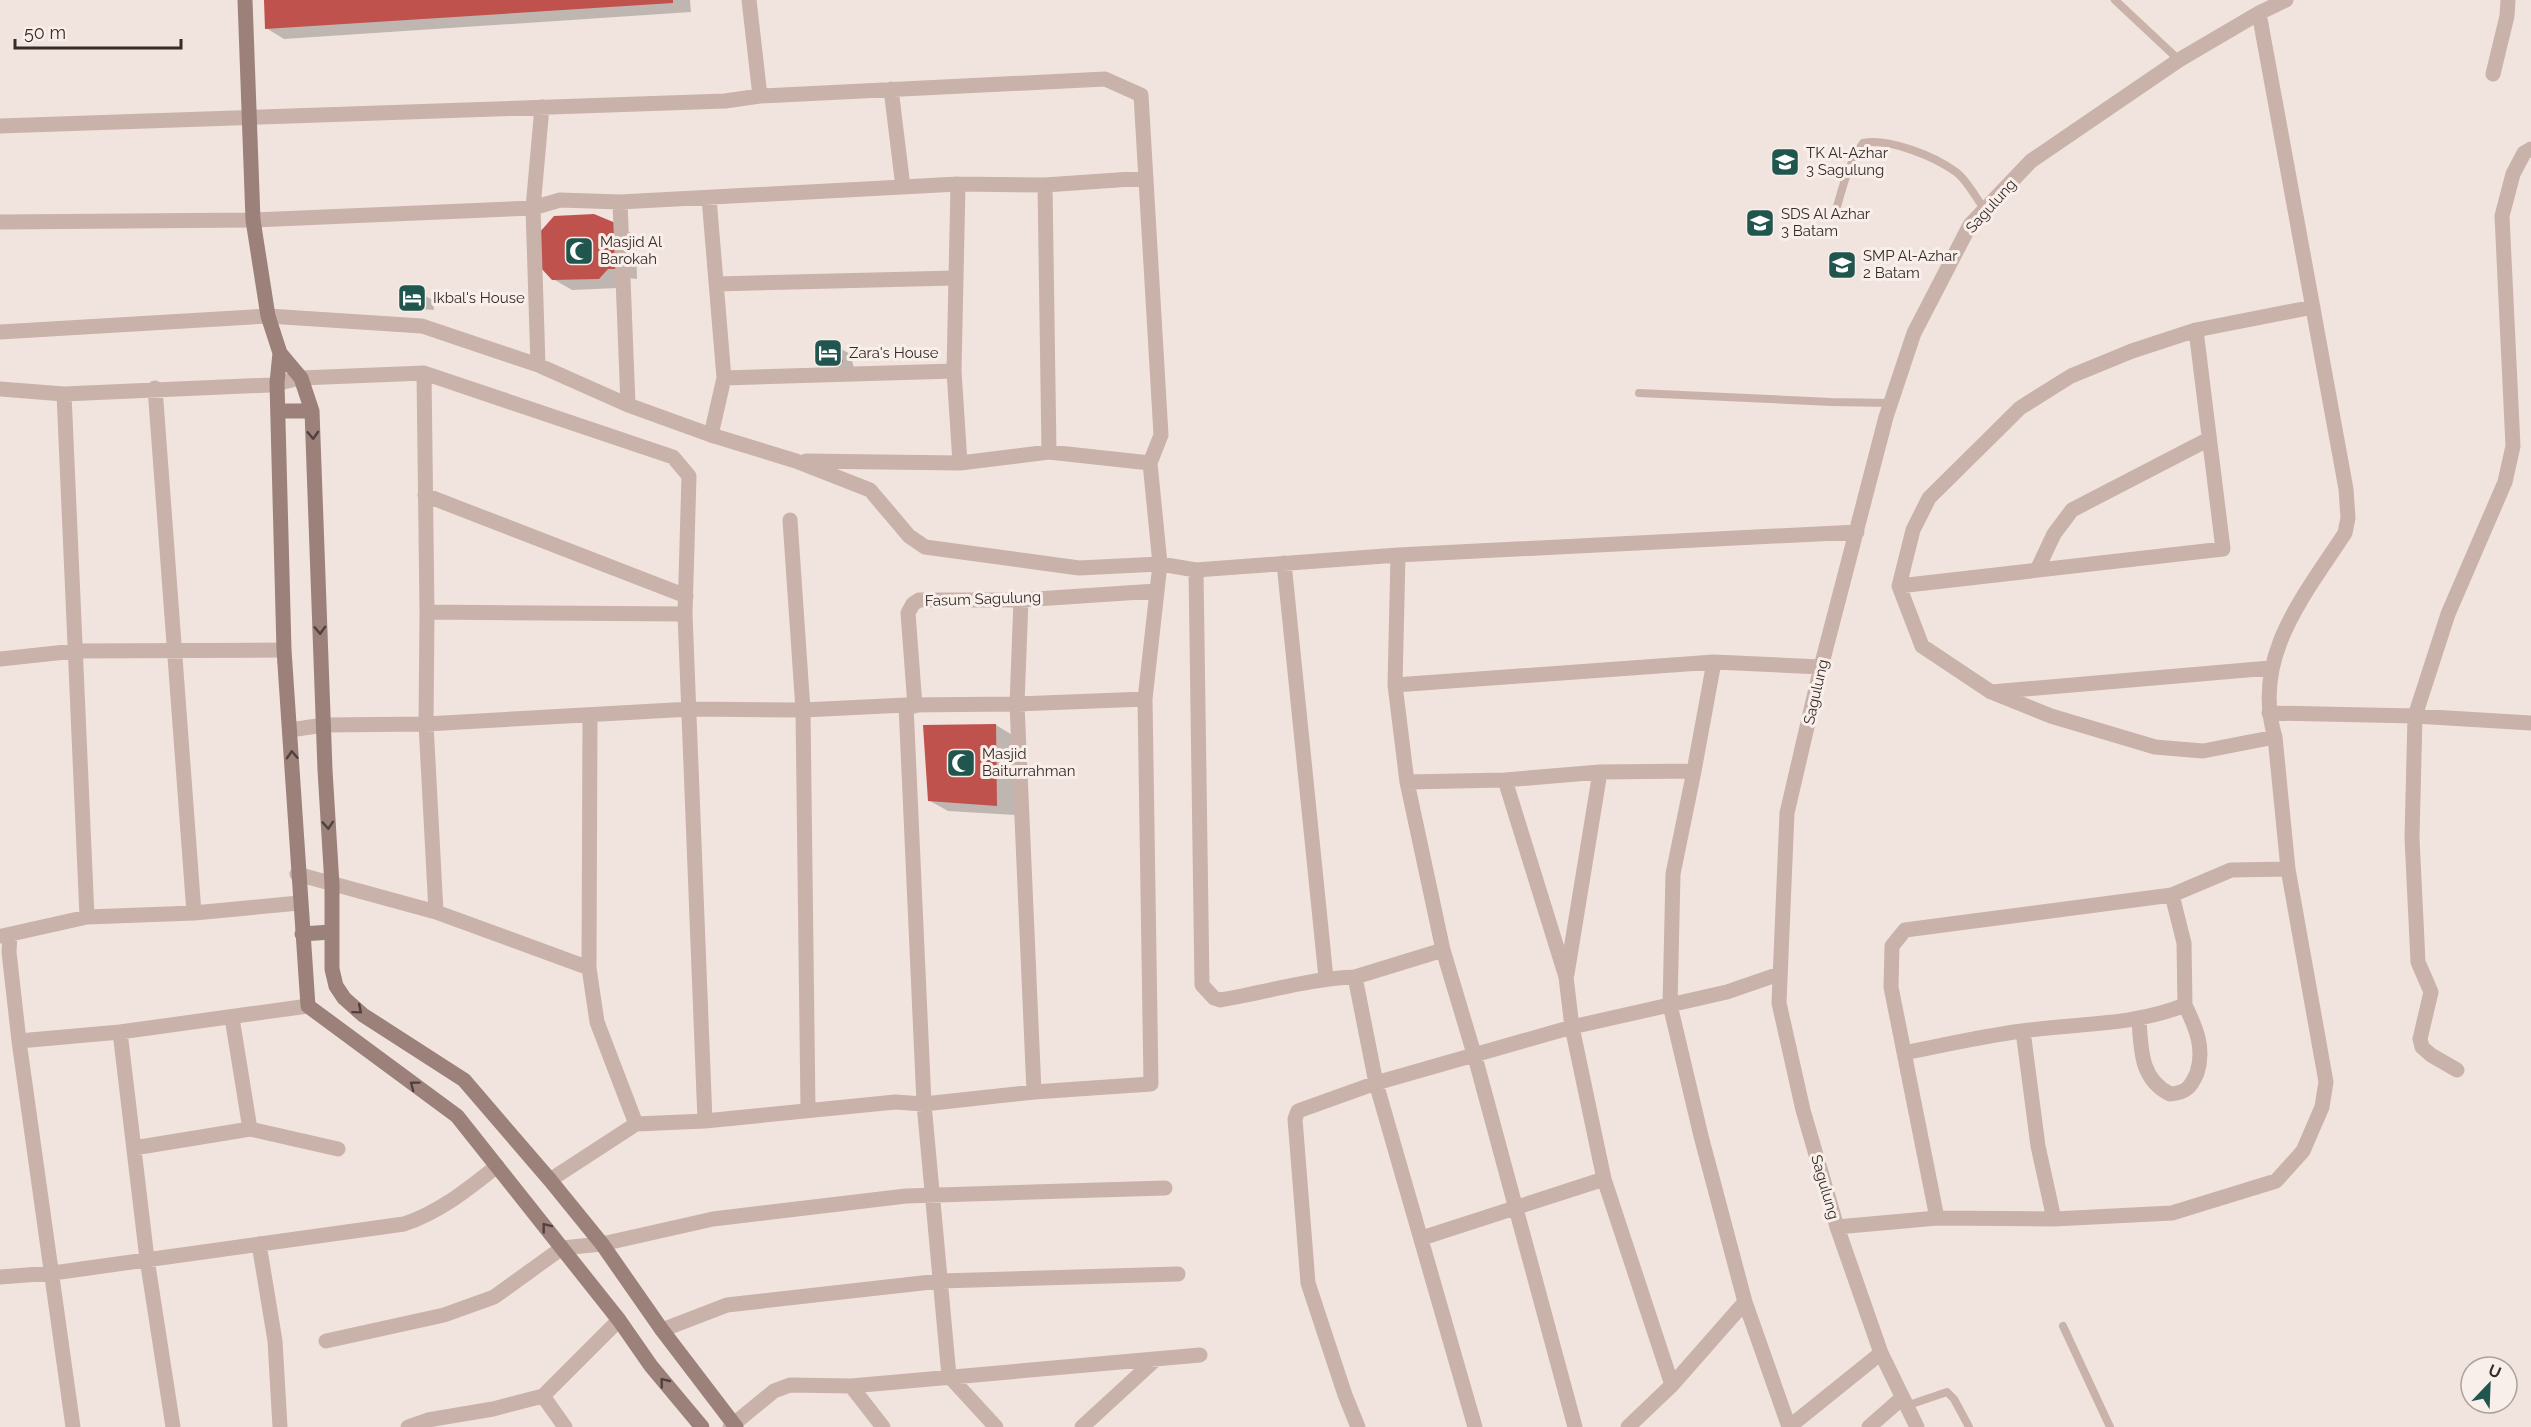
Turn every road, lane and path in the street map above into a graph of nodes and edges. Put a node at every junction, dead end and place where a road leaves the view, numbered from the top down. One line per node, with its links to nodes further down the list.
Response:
1 (245, 0): 12 (street)
2 (749, 0): 10 (street)
3 (2115, 0): 7 (lane)
4 (2286, 0): 6 (street, Sagulung)
5 (2508, 0): 8 (street)
6 (2259, 13): 7 (street, Sagulung); 28 (street)
7 (2180, 60): 23 (street, Sagulung)
8 (2493, 75)
9 (891, 89): 10 (street); 15 (street); 18 (street)
10 (760, 96): 11 (street)
11 (542, 107): 12 (street); 21 (street)
12 (249, 117): 13 (street); 24 (street)
13 (0, 126)
14 (2531, 149): 83 (street)
15 (1146, 178): 17 (street); 52 (street)
16 (958, 183): 17 (street); 18 (street); 26 (street)
17 (1045, 185): 49 (street)
18 (903, 187): 19 (street)
19 (709, 198): 20 (street); 27 (street)
20 (620, 202): 21 (street); 44 (street)
21 (533, 208): 24 (street); 33 (street)
22 (1836, 210): 23 (lane)
23 (1984, 210): 43 (street, Sagulung)
24 (253, 220): 25 (street); 29 (street)
25 (0, 222)
26 (955, 278): 27 (street); 34 (street)
27 (717, 284): 37 (street)
28 (2313, 307): 30 (street); 73 (street)
29 (268, 316): 31 (street); 32 (street); 33 (street)
30 (2196, 330): 48 (street); 61 (street)
31 (0, 332)
32 (280, 353): 36 (street); 38 (street)
33 (538, 365): 44 (street)
34 (954, 372): 37 (street); 51 (street)
35 (424, 373): 36 (street); 53 (street); 63 (street)
36 (301, 378): 38 (street); 46 (street)
37 (724, 378): 47 (street)
38 (277, 383): 39 (street); 45 (street)
39 (155, 388): 42 (street); 67 (street)
40 (0, 389): 42 (street)
41 (1639, 393): 43 (lane)
42 (64, 394): 69 (street)
43 (1891, 403): 55 (street, Sagulung)
44 (628, 405): 47 (street)
45 (279, 411): 46 (street); 68 (street)
46 (312, 411): 86 (street, one-way to 86)
47 (711, 435): 50 (street)
48 (2209, 439): 60 (street); 60 (street)
49 (1049, 452): 51 (street); 52 (street)
50 (796, 461): 51 (street); 58 (street)
51 (960, 463)
52 (1150, 463): 58 (street)
53 (425, 495): 63 (street); 65 (street)
54 (790, 520): 80 (street)
55 (1857, 532): 56 (street); 72 (street, Sagulung)
56 (1398, 555): 57 (street); 74 (street)
57 (1284, 563): 59 (street); 109 (street)
58 (1160, 564): 59 (street); 62 (street)
59 (1196, 570): 109 (street)
60 (2037, 570): 61 (street)
61 (1899, 586): 75 (street)
62 (1156, 591): 64 (street, Fasum Sagulung); 76 (street)
63 (686, 596): 66 (street)
64 (1021, 600): 77 (street); 78 (street, Fasum Sagulung)
65 (427, 612): 66 (street); 85 (street)
66 (685, 614): 79 (street)
67 (176, 649): 68 (street); 69 (street); 99 (street)
68 (284, 650): 87 (street)
69 (75, 651): 70 (street); 100 (street)
70 (0, 659)
71 (1714, 662): 72 (street); 74 (street); 89 (street)
72 (1821, 667): 106 (street, Sagulung)
73 (2271, 668): 75 (street); 81 (street)
74 (1395, 685): 92 (street)
75 (1991, 692): 88 (street)
76 (1145, 699): 77 (street); 123 (street)
77 (1017, 704): 78 (street); 123 (street)
78 (910, 705): 80 (street); 124 (street)
79 (691, 709): 80 (street); 82 (street); 126 (street)
80 (803, 710): 125 (street)
81 (2269, 713): 83 (street); 88 (street)
82 (590, 715): 85 (street); 105 (street)
83 (2415, 716): 84 (street); 121 (street)
84 (2531, 723)
85 (426, 724): 86 (street); 98 (street)
86 (324, 725): 87 (street); 95 (street, one-way to 95)
87 (290, 730): 94 (street, one-way to 87)
88 (2275, 737): 93 (street)
89 (1694, 771): 90 (street); 110 (street)
90 (1600, 772): 91 (street); 108 (street)
91 (1505, 780): 92 (street); 108 (street)
92 (1407, 782): 104 (street)
93 (2288, 869): 96 (street); 138 (street)
94 (297, 874): 95 (street); 97 (street)
95 (332, 885): 98 (street); 101 (street)
96 (2172, 895): 111 (street); 119 (street)
97 (299, 903): 99 (street); 102 (street)
98 (436, 912): 105 (street)
99 (194, 913): 100 (street)
100 (87, 917): 103 (street)
101 (332, 932): 102 (street); 133 (street, one-way to 133)
102 (302, 934): 112 (street)
103 (5, 936): 118 (street)
104 (1443, 950): 107 (street); 120 (street)
105 (589, 968): 127 (street)
106 (1779, 974): 110 (street); 139 (street, Sagulung)
107 (1355, 977): 109 (street); 122 (street)
108 (1566, 977): 115 (street)
109 (1326, 978)
110 (1670, 1005): 115 (street); 149 (street)
111 (2185, 1005): 114 (street); 114 (street)
112 (308, 1006): 113 (street); 131 (street, one-way to 112)
113 (232, 1018): 117 (street); 128 (street)
114 (2139, 1019): 116 (street)
115 (1572, 1027): 120 (street); 132 (street)
116 (2023, 1031): 119 (street); 138 (street)
117 (120, 1032): 118 (street); 129 (street)
118 (19, 1041): 145 (street)
119 (1904, 1053): 137 (street)
120 (1475, 1056): 122 (street); 136 (street)
121 (2457, 1070)
122 (1376, 1083): 140 (street); 173 (street)
123 (1034, 1092): 124 (street)
124 (924, 1104): 125 (street); 135 (street)
125 (808, 1110): 126 (street)
126 (705, 1121): 127 (street)
127 (636, 1124): 133 (street)
128 (250, 1129): 129 (street); 130 (street)
129 (134, 1148): 144 (street)
130 (338, 1149)
131 (497, 1166): 141 (street); 143 (street, one-way to 131)
132 (1604, 1179): 136 (street); 158 (street)
133 (550, 1180): 142 (street)
134 (1164, 1188): 135 (street)
135 (932, 1195): 142 (street); 148 (street)
136 (1516, 1206): 140 (street); 175 (street)
137 (1937, 1218): 138 (street); 139 (street)
138 (2054, 1219)
139 (1837, 1227): 154 (street, Sagulung)
140 (1422, 1238): 174 (street)
141 (259, 1244): 144 (street); 166 (street)
142 (602, 1244): 143 (street); 152 (street)
143 (562, 1248): 150 (street); 153 (street)
144 (147, 1259): 145 (street); 165 (street)
145 (53, 1273): 147 (street); 164 (street)
146 (1178, 1274): 148 (street)
147 (0, 1277)
148 (940, 1281): 152 (street); 157 (street)
149 (1744, 1302): 158 (street); 177 (street)
150 (619, 1320): 160 (street); 169 (street, one-way to 150)
151 (2063, 1326): 181 (lane)
152 (662, 1330): 163 (street)
153 (326, 1341)
154 (1881, 1353): 161 (street, Sagulung); 177 (street)
155 (1200, 1355): 156 (street)
156 (1156, 1359): 157 (street); 172 (street)
157 (949, 1376): 159 (street); 171 (street)
158 (1672, 1385): 176 (street)
159 (851, 1386): 163 (street); 170 (street)
160 (543, 1396): 162 (street); 168 (street)
161 (1904, 1402): 178 (street); 179 (street, Sagulung); 180 (lane)
162 (430, 1424): 167 (street)
163 (734, 1426)
164 (73, 1427)
165 (173, 1427)
166 (280, 1427)
167 (408, 1427)
168 (565, 1427)
169 (702, 1427)
170 (883, 1427)
171 (996, 1427)
172 (1082, 1427)
173 (1358, 1427)
174 (1475, 1427)
175 (1575, 1427)
176 (1628, 1427)
177 (1789, 1427)
178 (1869, 1427)
179 (1917, 1427)
180 (1969, 1427)
181 (2110, 1427)

